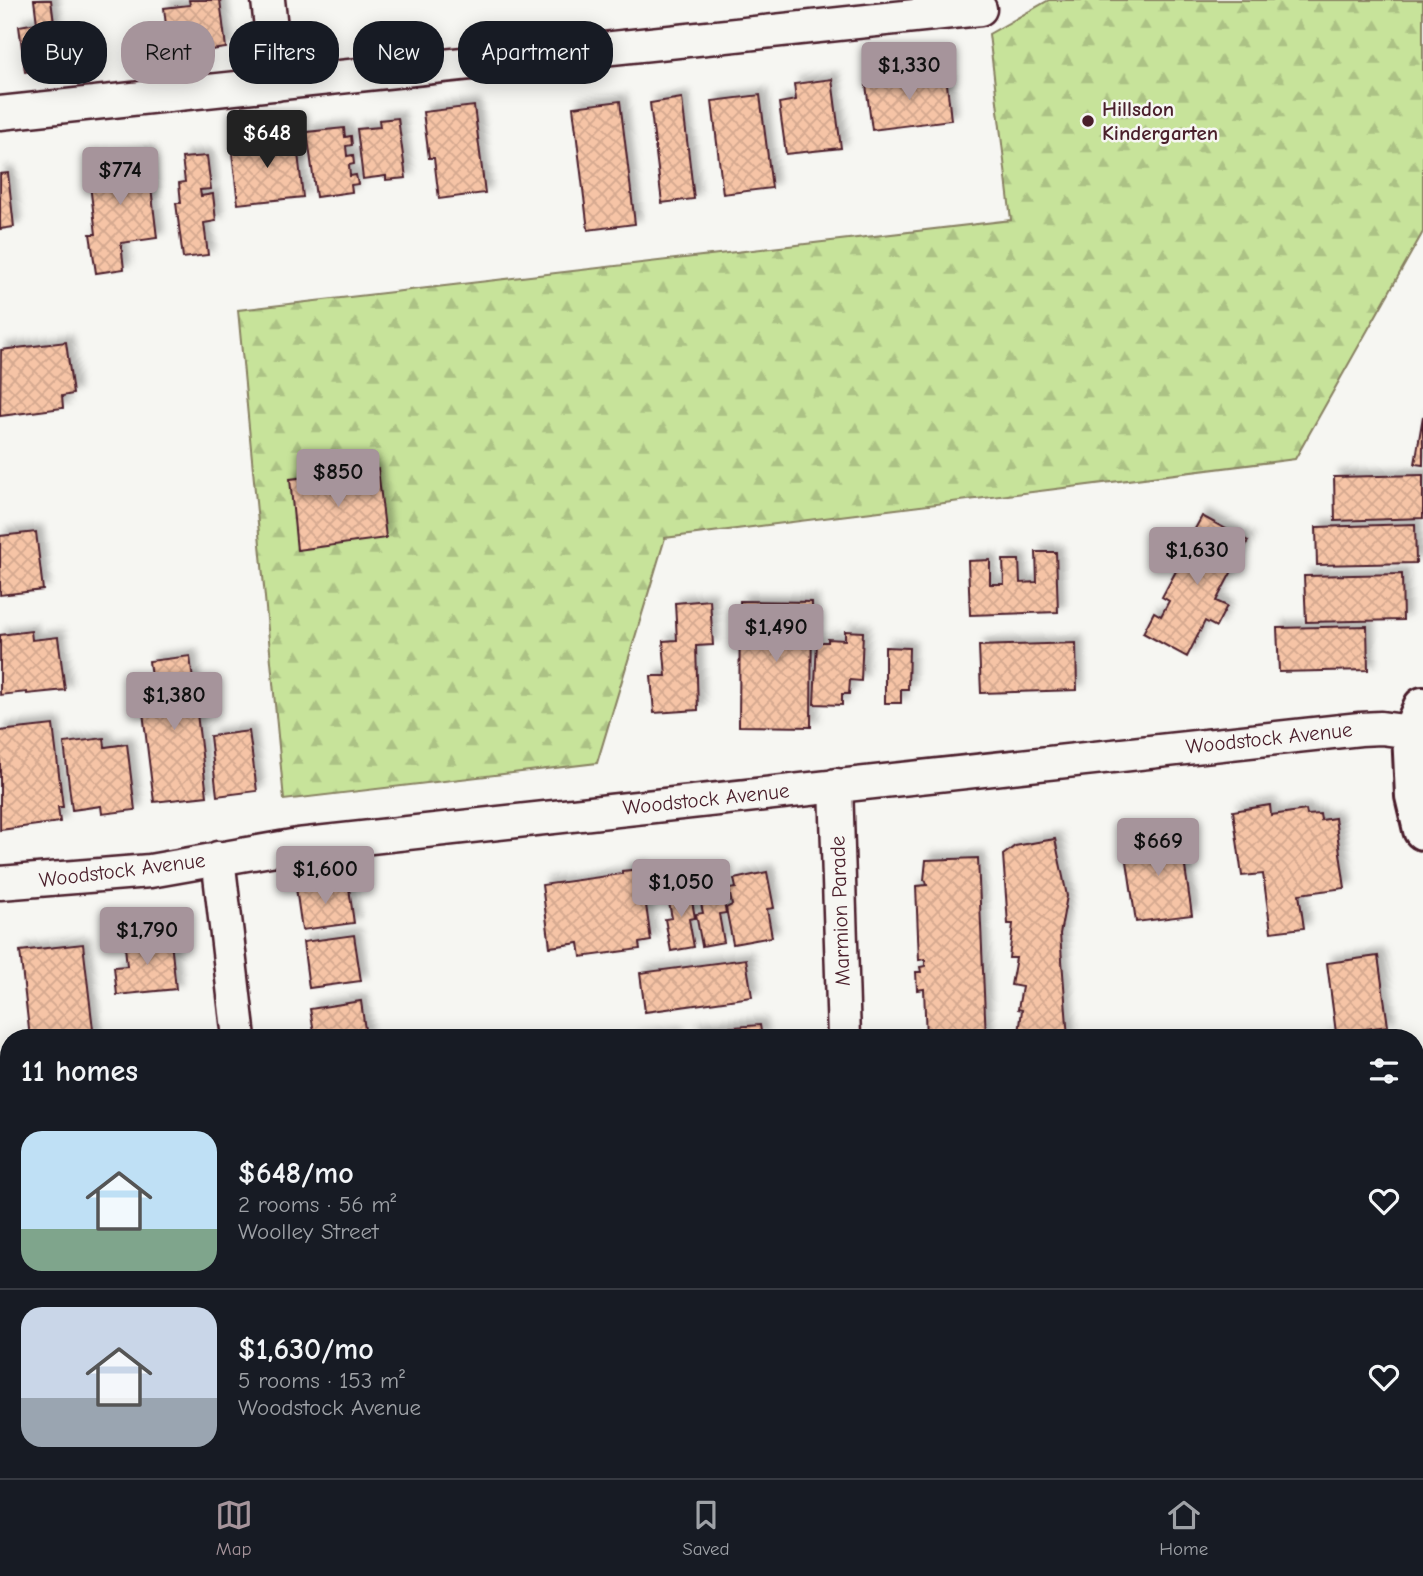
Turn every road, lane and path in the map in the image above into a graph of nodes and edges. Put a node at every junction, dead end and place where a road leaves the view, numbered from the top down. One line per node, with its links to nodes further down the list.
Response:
1 (268, 0): 3 (street)
2 (980, 9): 4 (street)
3 (270, 21)
4 (339, 77)
5 (277, 84): 6 (street)
6 (0, 114)
7 (1418, 720): 8 (street, Woodstock Avenue); 9 (street)
8 (836, 785): 10 (street, Woodstock Avenue); 13 (street, Marmion Parade)
9 (1423, 830)
10 (218, 858): 11 (street, Woodstock Avenue); 12 (street)
11 (0, 883)
12 (238, 1029)
13 (844, 1029)

